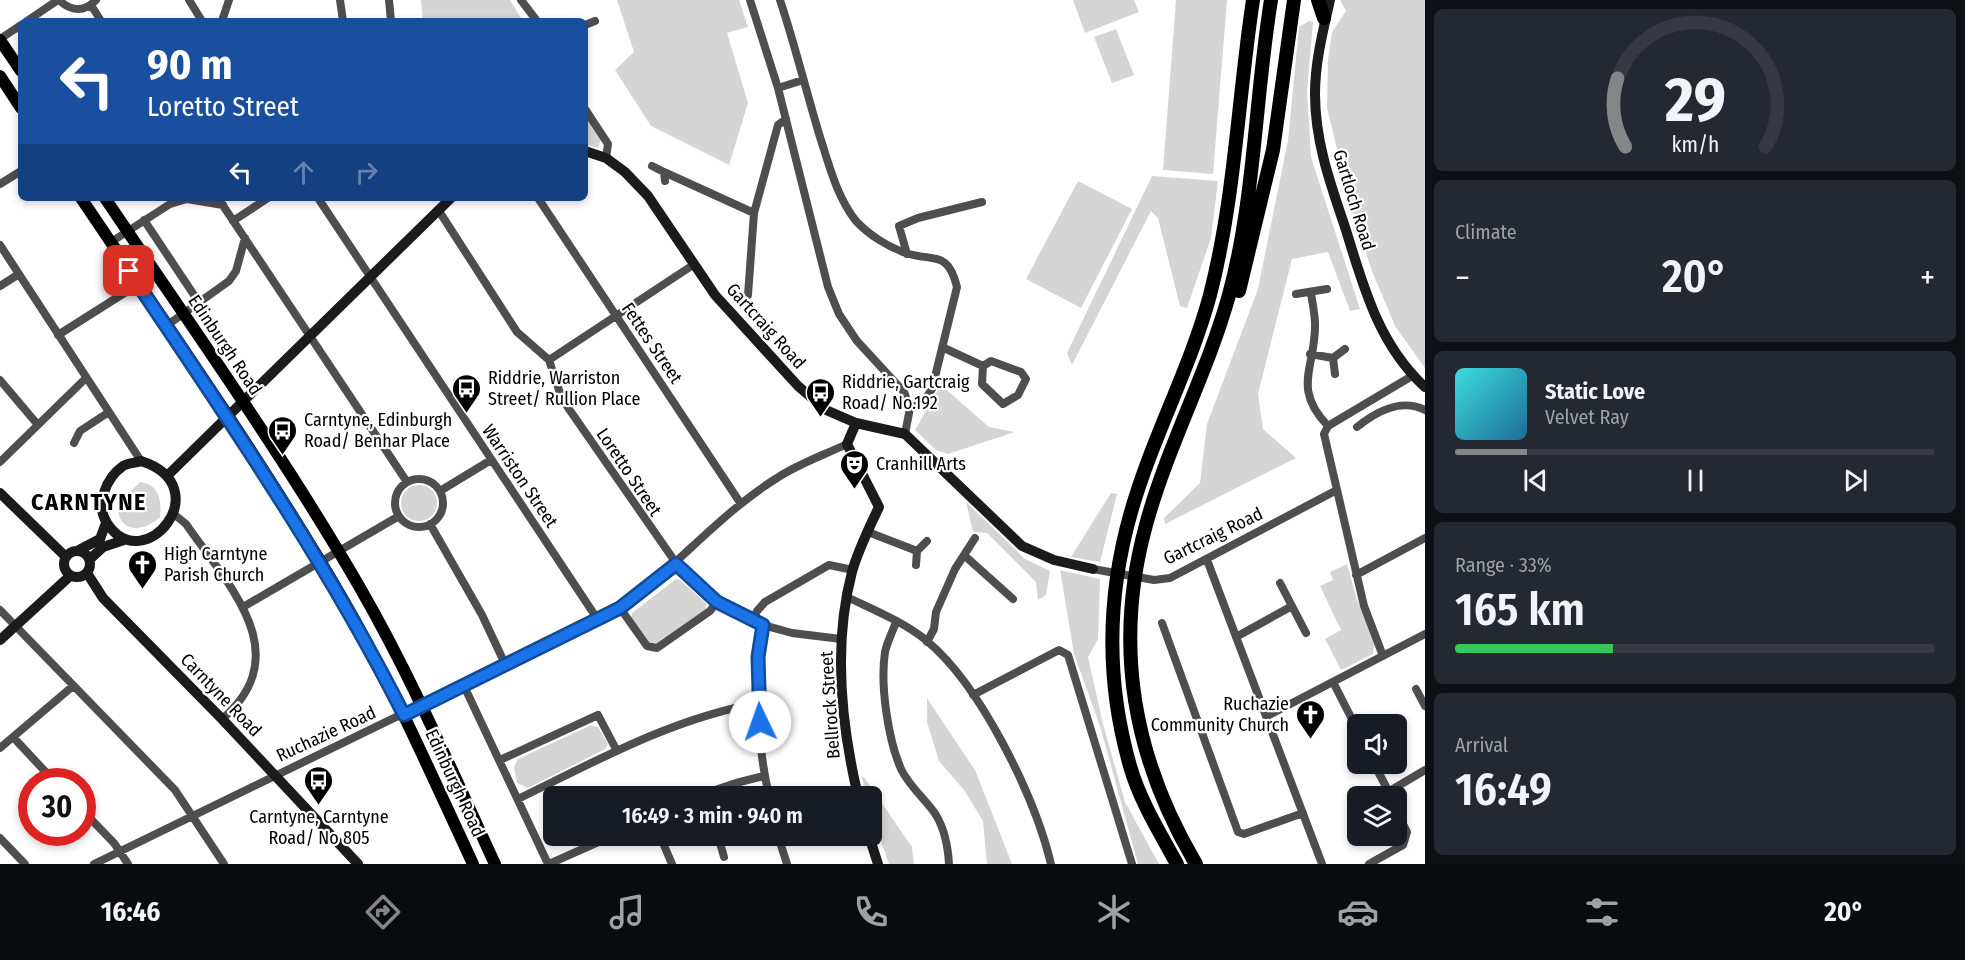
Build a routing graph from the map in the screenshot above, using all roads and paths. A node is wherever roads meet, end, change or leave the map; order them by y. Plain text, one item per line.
1 (59, 0) edge
2 (189, 0) edge
3 (229, 0) edge
4 (339, 0) edge
5 (389, 0) edge
6 (520, 0) edge
7 (750, 0) edge
8 (780, 0) edge
9 (1245, 0) edge
10 (1253, 0) edge
11 (1271, 0) edge
12 (1326, 1) edge
13 (93, 3) edge
14 (1296, 3) edge
15 (32, 18) edge
16 (100, 18) edge
17 (200, 18) edge
18 (223, 18) edge
19 (342, 18) edge
20 (391, 18) edge
21 (535, 18) edge
22 (1324, 18) joint
23 (595, 21) dead end
24 (588, 24) edge
25 (18, 27) edge
26 (0, 39) edge
27 (18, 66) edge
28 (1243, 70) junction
29 (0, 76) edge
30 (803, 80) junction
31 (778, 88) junction
32 (18, 103) edge
33 (588, 114) edge
34 (786, 119) junction
35 (588, 152) edge
36 (602, 157) junction
37 (652, 166) dead end
38 (18, 173) edge
39 (0, 184) edge
40 (83, 201) edge
41 (107, 201) edge
42 (180, 201) edge
43 (263, 201) edge
44 (320, 201) edge
45 (448, 201) edge
46 (540, 201) edge
47 (221, 202) edge
48 (982, 202) dead end
49 (439, 211) junction
50 (754, 213) junction
51 (144, 220) junction
52 (233, 221) junction
53 (128, 231) junction
54 (245, 238) junction
55 (111, 242) junction
56 (0, 245) edge
57 (907, 254) junction
58 (693, 265) junction
59 (156, 273) junction
60 (19, 274) junction
61 (372, 278) junction
62 (139, 285) junction
63 (0, 286) edge
64 (1327, 289) dead end
65 (1311, 292) junction
66 (1296, 294) dead end
67 (748, 296) dead end
68 (200, 304) junction
69 (183, 315) junction
70 (616, 316) junction
71 (166, 326) junction
72 (58, 334) junction
73 (311, 338) junction
74 (944, 348) junction
75 (1345, 350) dead end
76 (1210, 353) junction
77 (1310, 354) junction
78 (1333, 358) junction
79 (549, 360) junction
80 (983, 366) junction
81 (1335, 374) dead end
82 (1412, 376) junction
83 (86, 378) junction
84 (0, 380) edge
85 (1425, 387) edge
86 (243, 404) junction
87 (1365, 404) junction
88 (910, 408) junction
89 (1425, 410) edge
90 (109, 412) junction
91 (1371, 415) junction
92 (228, 417) junction
93 (856, 423) junction
94 (38, 425) junction
95 (1329, 426) junction
96 (1357, 427) dead end
97 (905, 434) junction
98 (74, 443) dead end
99 (847, 444) junction
100 (491, 460) junction
101 (141, 461) junction
102 (0, 462) edge
103 (168, 475) junction
104 (407, 482) junction
105 (440, 491) junction
106 (1335, 491) junction
107 (0, 493) edge
108 (741, 504) junction
109 (175, 515) junction
110 (399, 516) junction
111 (106, 523) junction
112 (430, 524) junction
113 (868, 532) junction
114 (975, 538) dead end
115 (1425, 538) edge
116 (124, 540) junction
117 (927, 542) dead end
118 (79, 550) junction
119 (916, 551) junction
120 (338, 552) junction
121 (66, 556) junction
122 (965, 556) junction
123 (90, 559) junction
124 (1207, 560) junction
125 (321, 563) junction
126 (676, 564) junction
127 (916, 565) dead end
128 (1093, 569) joint
129 (853, 570) junction
130 (87, 573) junction
131 (1356, 575) junction
132 (70, 576) junction
133 (1280, 583) dead end
134 (847, 597) junction
135 (1013, 599) dead end
136 (717, 602) junction
137 (1292, 606) junction
138 (243, 607) junction
139 (620, 608) junction
140 (0, 610) edge
141 (598, 620) junction
142 (752, 622) junction
143 (896, 622) junction
144 (1162, 623) dead end
145 (763, 625) junction
146 (16, 626) junction
147 (1306, 633) dead end
148 (1425, 634) edge
149 (1236, 637) junction
150 (841, 639) junction
151 (0, 640) edge
152 (927, 642) junction
153 (1383, 656) junction
154 (506, 666) junction
155 (1333, 682) junction
156 (73, 686) junction
157 (464, 686) junction
158 (1416, 689) dead end
159 (973, 695) junction
160 (759, 703) junction
161 (1425, 706) edge
162 (422, 707) junction
163 (1349, 714) edge
164 (404, 715) junction
165 (1267, 716) junction
166 (222, 719) junction
167 (13, 737) junction
168 (0, 748) edge
169 (617, 751) junction
170 (500, 760) junction
171 (43, 768) edge
172 (1425, 770) edge
173 (275, 775) junction
174 (764, 776) junction
175 (733, 786) edge
176 (766, 786) edge
177 (856, 786) edge
178 (1401, 786) edge
179 (518, 800) junction
180 (1303, 813) junction
181 (193, 816) junction
182 (96, 825) edge
183 (0, 838) edge
184 (590, 846) edge
185 (664, 846) edge
186 (725, 846) edge
187 (781, 846) edge
188 (872, 846) edge
189 (1401, 846) edge
190 (120, 851) junction
191 (724, 857) dead end
192 (25, 864) edge
193 (94, 864) edge
194 (128, 864) edge
195 (224, 864) edge
196 (358, 864) edge
197 (473, 864) edge
198 (494, 864) edge
199 (549, 864) edge
200 (672, 864) edge
201 (787, 864) edge
202 (878, 864) edge
203 (949, 864) edge
204 (1051, 864) edge
205 (1132, 864) edge
206 (1177, 864) edge
207 (1196, 864) edge
208 (1322, 864) edge
209 (1369, 864) edge

1 - 13 street
1 - 15 street
2 - 17 street
3 - 18 street
4 - 19 street
5 - 20 street
6 - 21 street
7 - 31 street
8 - 30 street
9 - 28 highway
10 - 28 highway
11 - 76 highway
12 - 22 highway
13 - 16 street
14 - 76 highway
22 - 82 street, Gartloch Road
23 - 24 street
25 - 26 street
26 - 27 main road
28 - 206 highway
29 - 32 main road
30 - 31 street
30 - 57 street
31 - 34 street
33 - 36 street
34 - 50 street
34 - 88 street
35 - 36 street, Gartcraig Road
36 - 58 street, Gartcraig Road
37 - 50 street
38 - 39 street
40 - 55 main road, Edinburgh Road
41 - 53 main road, Edinburgh Road
42 - 51 street
43 - 52 street
44 - 61 street, Warriston Street
45 - 49 street
46 - 70 street, Fettes Street
47 - 52 street
48 - 57 street
49 - 61 street
49 - 79 street
50 - 67 street
51 - 53 street
51 - 68 street, Edinburgh Road
52 - 54 street
53 - 55 street
53 - 59 main road, Edinburgh Road
54 - 68 street
54 - 73 street
55 - 62 main road, Edinburgh Road
56 - 60 street
57 - 74 street
58 - 70 street
58 - 93 street, Gartcraig Road
59 - 62 street
59 - 69 main road, Edinburgh Road
60 - 63 street
60 - 72 street
61 - 73 street
61 - 100 street, Warriston Street
62 - 71 main road, Edinburgh Road
62 - 72 street
64 - 65 street
65 - 66 street
65 - 77 street
68 - 69 street
69 - 71 street
69 - 86 main road, Edinburgh Road
70 - 79 street
70 - 108 street, Fettes Street
71 - 92 main road, Edinburgh Road
72 - 83 street
73 - 86 street
73 - 104 street
74 - 80 street
74 - 88 street
75 - 78 street
76 - 207 highway
77 - 78 street
77 - 95 street
78 - 81 street
79 - 126 street, Loretto Street
80 - 80 street
82 - 85 street, Gartloch Road
82 - 87 street
83 - 90 street
83 - 94 street
84 - 94 street
86 - 92 street
86 - 120 main road, Edinburgh Road
87 - 91 street
87 - 95 street
88 - 97 street
89 - 91 street
90 - 98 street
90 - 101 street
91 - 96 street
92 - 103 street
92 - 125 main road, Edinburgh Road
93 - 97 street, Gartcraig Road
93 - 99 street
94 - 102 street
95 - 106 street
97 - 128 street, Gartcraig Road
99 - 108 street, Ruchazie Road
99 - 113 street, Bellrock Street
100 - 105 street
100 - 141 street, Warriston Street
101 - 103 street
101 - 111 street
103 - 109 street
104 - 105 street
104 - 110 street
105 - 112 street
106 - 124 street, Gartcraig Road
106 - 131 street
107 - 121 street
108 - 126 street, Ruchazie Road
109 - 116 street
109 - 138 street
110 - 112 street
110 - 120 street
111 - 116 street
111 - 118 street
112 - 154 street
113 - 119 street
113 - 129 street, Bellrock Street
114 - 122 street
115 - 131 street
116 - 123 street
117 - 119 street
118 - 121 street
118 - 123 street
119 - 127 street
120 - 125 street
120 - 162 main road, Edinburgh Road
121 - 132 street
122 - 135 street
122 - 152 street
123 - 130 street
124 - 128 street, Gartcraig Road
124 - 149 street
125 - 138 street
125 - 164 main road, Edinburgh Road
126 - 136 street, Loretto Street
126 - 139 street, Ruchazie Road
129 - 134 street, Bellrock Street
129 - 142 street
130 - 132 street
130 - 166 street, Carntyne Road
131 - 153 street
132 - 146 street
133 - 137 street
134 - 143 street
134 - 150 street, Bellrock Street
136 - 139 street
136 - 142 street, Loretto Street
137 - 147 street
137 - 149 street
138 - 166 street
139 - 141 street, Ruchazie Road
140 - 146 street
141 - 154 street, Ruchazie Road
142 - 145 street, Loretto Street
143 - 152 street
143 - 203 street
144 - 180 street
145 - 150 street, Loretto Street
145 - 160 street
146 - 151 street
146 - 156 street
148 - 153 street
149 - 165 street
150 - 177 street, Bellrock Street
152 - 159 street
153 - 155 street
154 - 157 street, Ruchazie Road
155 - 163 street
155 - 165 street
156 - 167 street
156 - 181 street
157 - 162 street, Ruchazie Road
157 - 170 street
158 - 161 street
159 - 204 street
159 - 205 street
160 - 169 street
160 - 174 street
162 - 164 street, Ruchazie Road
162 - 198 main road, Edinburgh Road
164 - 173 street, Ruchazie Road
164 - 197 main road, Edinburgh Road
165 - 180 street
166 - 173 street, Carntyne Road
167 - 168 street
167 - 171 street
169 - 170 street
169 - 179 street
170 - 179 street
172 - 178 street
173 - 181 street, Ruchazie Road
173 - 196 street, Carntyne Road
174 - 175 street
174 - 176 street
179 - 199 street
180 - 208 street
181 - 190 street, Ruchazie Road
181 - 195 street
182 - 190 street
183 - 192 street
184 - 199 street
185 - 200 street
186 - 191 street
187 - 201 street
188 - 202 street
189 - 209 street
190 - 193 street, Ruchazie Road
190 - 194 street

